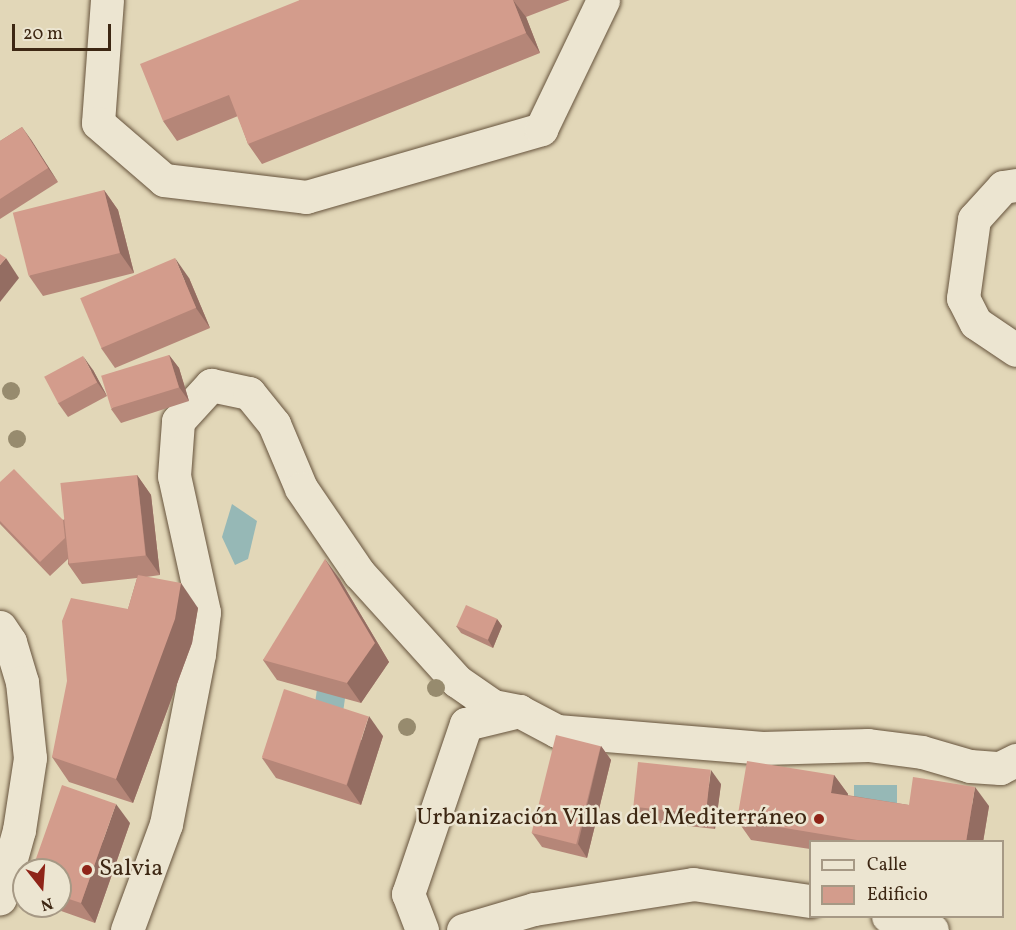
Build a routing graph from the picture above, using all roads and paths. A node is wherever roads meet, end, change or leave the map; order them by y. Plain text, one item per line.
1 (107, 0) edge
2 (603, 0) edge
3 (1016, 185) edge
4 (1016, 350) edge
5 (0, 627) edge
6 (519, 711) junction
7 (1016, 760) edge
8 (0, 898) edge
9 (809, 901) edge
10 (894, 918) edge
11 (127, 930) edge
12 (422, 930) edge
13 (463, 930) edge
14 (932, 930) edge

1 - 2 street
3 - 4 street
5 - 8 street
6 - 7 street
6 - 11 street
6 - 12 street
9 - 13 street
10 - 14 street

